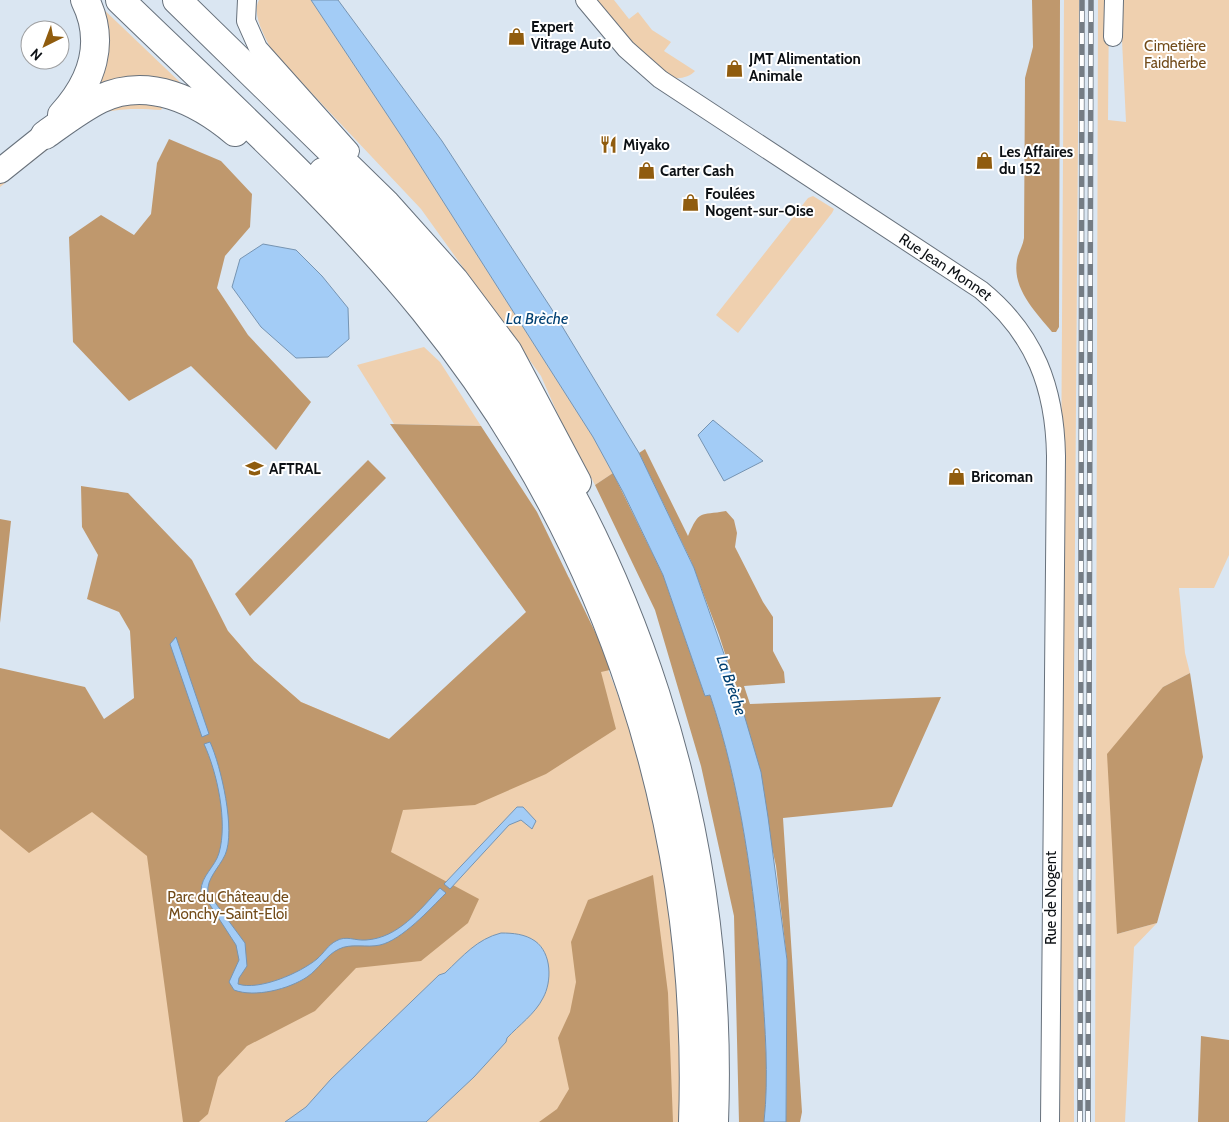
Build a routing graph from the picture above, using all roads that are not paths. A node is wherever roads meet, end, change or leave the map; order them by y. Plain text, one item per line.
1 (84, 0) edge
2 (120, 0) edge
3 (147, 0) edge
4 (177, 0) edge
5 (247, 0) edge
6 (585, 0) edge
7 (1114, 0) edge
8 (1113, 37) dead end
9 (44, 135) junction
10 (0, 171) edge
11 (440, 264) junction
12 (422, 307) junction
13 (618, 590) junction
14 (1053, 675) joint
15 (713, 989) junction
16 (693, 1122) edge
17 (714, 1122) edge
18 (725, 1122) edge
19 (1050, 1122) edge

1 - 9 main road
2 - 12 main road
3 - 13 main road
4 - 11 main road
5 - 11 street
6 - 14 street, Rue Jean Monnet
7 - 8 street
9 - 10 street
9 - 12 main road
11 - 13 main road
12 - 16 main road
13 - 15 main road
14 - 19 street, Rue de Nogent
15 - 17 main road
15 - 18 main road

